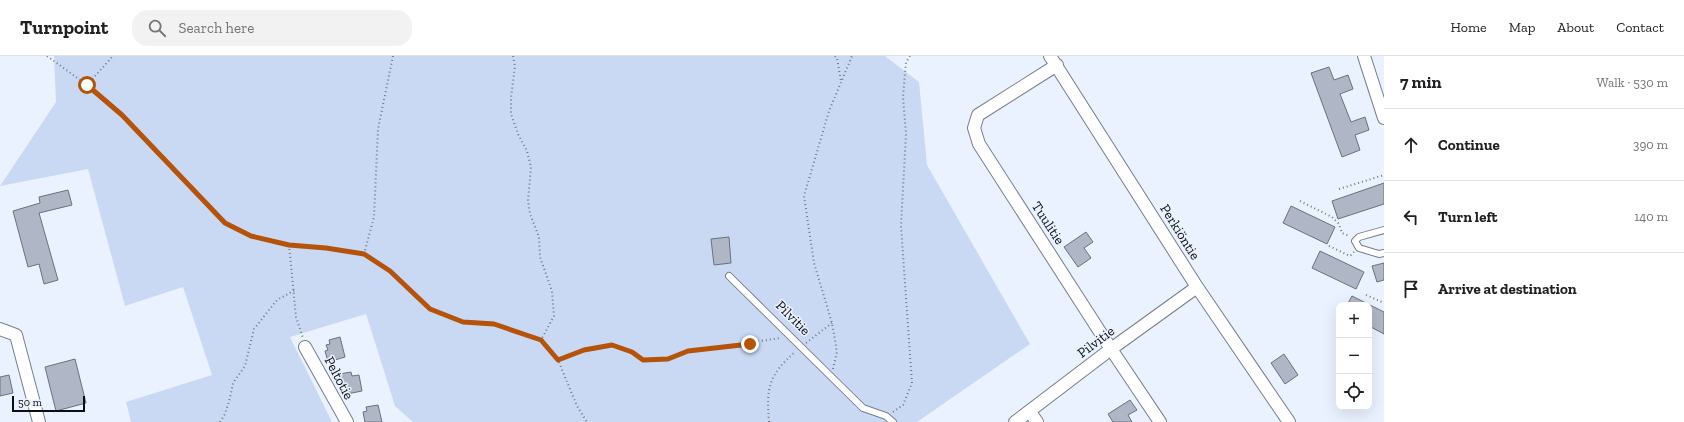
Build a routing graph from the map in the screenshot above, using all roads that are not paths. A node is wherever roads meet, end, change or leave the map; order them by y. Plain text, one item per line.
1 (1364, 56) edge
2 (1054, 60) edge
3 (1384, 118) edge
4 (1384, 230) edge
5 (1384, 253) edge
6 (729, 276) dead end
7 (1197, 287) junction
8 (0, 328) edge
9 (305, 347) road end
10 (1111, 349) junction
11 (1030, 412) junction
12 (39, 422) edge
13 (347, 422) edge
14 (893, 422) edge
15 (1015, 422) edge
16 (1037, 422) edge
17 (1160, 422) edge
18 (1289, 422) edge

1 - 3 street
2 - 7 street, Perkiöntie
2 - 10 street, Tuulitie
4 - 5 lane
6 - 14 lane, Pilvitie
7 - 10 street, Pilvitie
7 - 18 street, Perkiöntie
8 - 12 street
9 - 13 street, Peltotie
10 - 11 street, Pilvitie
10 - 17 street, Tuulitie
11 - 15 street, Pilvitie
11 - 16 street

